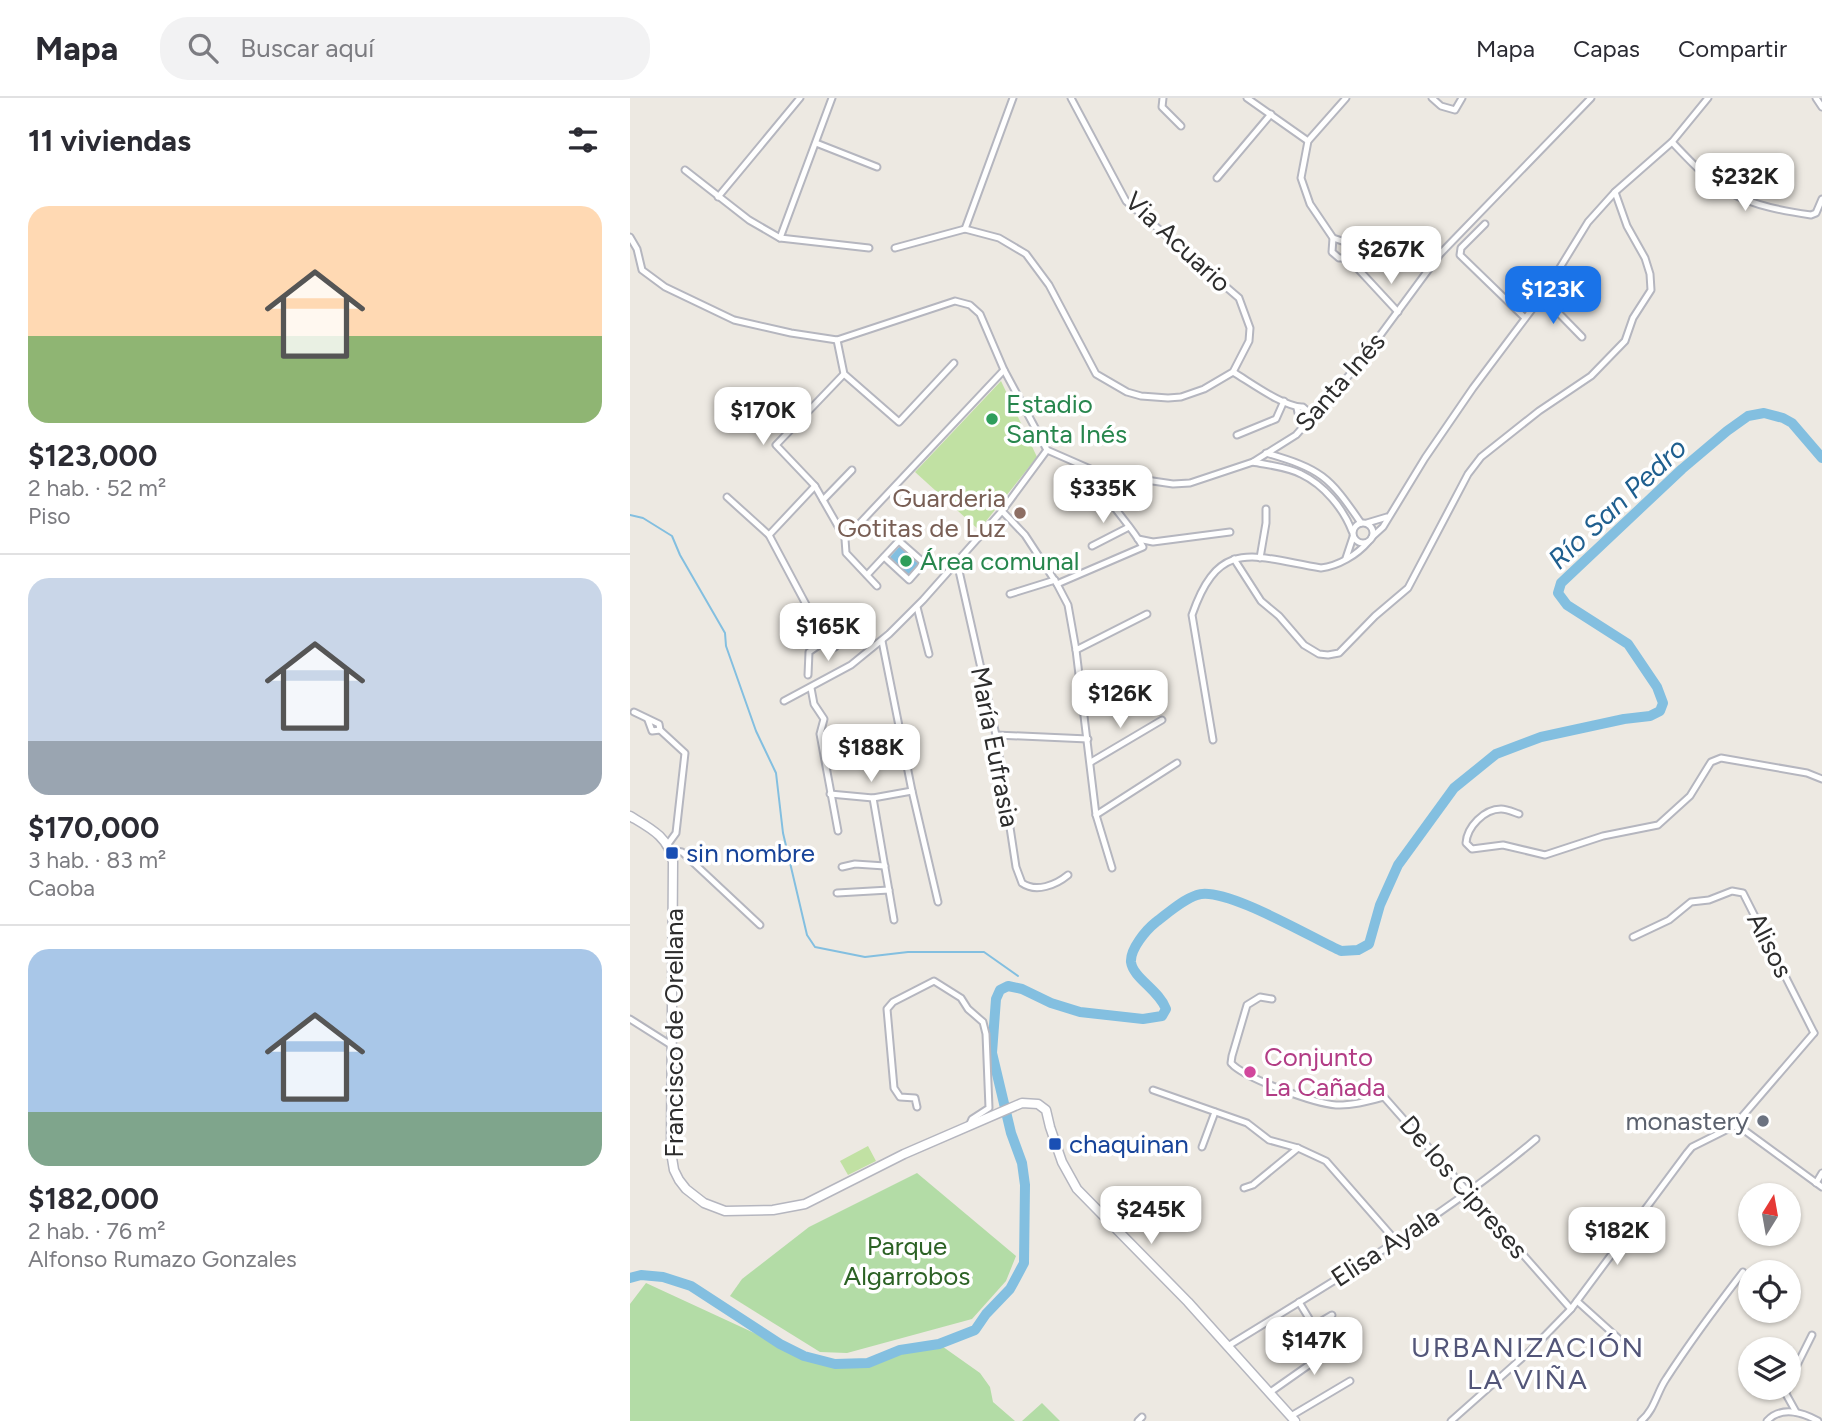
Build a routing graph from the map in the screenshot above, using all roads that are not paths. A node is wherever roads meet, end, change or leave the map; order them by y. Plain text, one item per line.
1 (800, 98) edge
2 (832, 98) edge
3 (1013, 98) edge
4 (1071, 98) edge
5 (1163, 98) edge
6 (1247, 98) edge
7 (1346, 98) edge
8 (1432, 98) edge
9 (1462, 98) edge
10 (1591, 98) edge
11 (1708, 98) edge
12 (1816, 98) edge
13 (1822, 107) edge
14 (1270, 114) junction
15 (1181, 126) dead end
16 (1308, 141) junction
17 (1672, 142) junction
18 (816, 143) junction
19 (877, 167) dead end
20 (685, 170) dead end
21 (1217, 178) dead end
22 (1615, 192) junction
23 (718, 197) junction
24 (1822, 200) edge
25 (1485, 224) dead end
26 (965, 229) junction
27 (630, 237) edge
28 (780, 238) junction
29 (1333, 239) junction
30 (869, 248) dead end
31 (895, 248) dead end
32 (1348, 258) junction
33 (1542, 296) junction
34 (1398, 312) junction
35 (1525, 318) junction
36 (1582, 337) dead end
37 (837, 340) junction
38 (954, 363) dead end
39 (1004, 370) junction
40 (1233, 373) junction
41 (844, 374) junction
42 (1284, 401) junction
43 (1297, 408) junction
44 (1313, 416) junction
45 (1308, 422) junction
46 (1237, 435) dead end
47 (1285, 443) junction
48 (1047, 450) junction
49 (1266, 453) junction
50 (1275, 456) junction
51 (1291, 461) junction
52 (1253, 462) junction
53 (1271, 466) junction
54 (852, 470) dead end
55 (1289, 470) junction
56 (1095, 471) junction
57 (1317, 471) junction
58 (1311, 481) junction
59 (815, 486) junction
60 (727, 497) dead end
61 (823, 500) junction
62 (1266, 509) dead end
63 (1002, 511) junction
64 (1387, 517) junction
65 (1364, 523) junction
66 (1129, 527) junction
67 (839, 528) dead end
68 (908, 531) dead end
69 (1230, 533) dead end
70 (1353, 534) junction
71 (769, 535) junction
72 (1138, 539) junction
73 (1370, 539) junction
74 (899, 541) junction
75 (1092, 546) dead end
76 (884, 557) junction
77 (1260, 558) junction
78 (1346, 558) junction
79 (1234, 559) junction
80 (957, 562) junction
81 (867, 576) junction
82 (1056, 582) junction
83 (877, 586) dead end
84 (1010, 594) dead end
85 (917, 607) junction
86 (1147, 614) dead end
87 (829, 638) junction
88 (883, 641) junction
89 (835, 647) dead end
90 (1076, 650) junction
91 (929, 654) dead end
92 (808, 675) dead end
93 (1124, 687) dead end
94 (811, 688) junction
95 (783, 701) dead end
96 (1084, 703) junction
97 (634, 712) dead end
98 (1162, 720) dead end
99 (996, 735) junction
100 (1088, 739) junction
101 (1213, 740) dead end
102 (1091, 762) junction
103 (1177, 764) dead end
104 (1822, 779) edge
105 (912, 791) junction
106 (830, 794) junction
107 (873, 798) junction
108 (1519, 814) dead end
109 (1096, 815) junction
110 (630, 816) edge
111 (838, 831) dead end
112 (669, 847) junction
113 (885, 866) junction
114 (842, 867) dead end
115 (1112, 868) dead end
116 (1068, 875) dead end
117 (889, 890) junction
118 (837, 893) dead end
119 (938, 902) dead end
120 (894, 920) dead end
121 (760, 925) dead end
122 (1633, 937) dead end
123 (1272, 999) dead end
124 (630, 1019) edge
125 (1817, 1035) edge
126 (671, 1045) junction
127 (1153, 1090) dead end
128 (917, 1107) dead end
129 (1215, 1112) junction
130 (969, 1126) junction
131 (1734, 1126) junction
132 (1536, 1139) dead end
133 (1202, 1147) dead end
134 (1298, 1147) junction
135 (1822, 1174) edge
136 (1819, 1185) edge
137 (1244, 1188) dead end
138 (1468, 1193) junction
139 (1396, 1241) junction
140 (1738, 1279) edge
141 (1577, 1301) junction
142 (1299, 1302) junction
143 (1571, 1309) junction
144 (1332, 1315) dead end
145 (1313, 1325) junction
146 (1298, 1335) dead end
147 (1812, 1335) dead end
148 (1618, 1338) dead end
149 (1343, 1341) dead end
150 (1228, 1346) junction
151 (1801, 1358) edge
152 (1350, 1381) dead end
153 (1269, 1393) junction
154 (1789, 1400) edge
155 (1796, 1412) junction
156 (1293, 1418) edge
157 (1451, 1421) edge
158 (1642, 1421) edge
159 (1767, 1421) edge
160 (1818, 1421) edge

1 - 23 street
2 - 18 street
3 - 26 street
4 - 40 street, Via Acuario
5 - 15 street
6 - 14 street
7 - 16 street
8 - 9 street
10 - 34 street, Santa Inés
11 - 17 street
12 - 13 street
14 - 16 street
14 - 21 street
16 - 29 street
17 - 22 street
17 - 24 street
18 - 19 street
18 - 28 street
20 - 23 street
22 - 33 street
22 - 79 street
23 - 28 street
25 - 35 street
26 - 31 street
26 - 40 street
27 - 37 street
28 - 30 street
29 - 32 street
29 - 32 street
32 - 34 street
33 - 35 street
33 - 36 street
34 - 44 street, Santa Inés
35 - 64 street
37 - 39 street
37 - 41 street
38 - 41 street
39 - 48 street
39 - 81 street
40 - 42 street
41 - 59 street
42 - 43 street
42 - 46 street
43 - 44 street
43 - 45 street
44 - 45 street, Santa Inés
45 - 47 street, Santa Inés
47 - 49 street, Santa Inés
47 - 51 street
48 - 56 street, Santa Inés
48 - 63 street
49 - 50 street
49 - 52 street, Santa Inés
50 - 51 street
50 - 53 street
51 - 55 street
51 - 57 street
52 - 53 street
52 - 56 street, Santa Inés
53 - 55 street
54 - 61 street
55 - 58 street
56 - 66 street
57 - 58 street
57 - 65 street
58 - 70 street
59 - 61 street
59 - 71 street
60 - 71 street
61 - 67 street
62 - 77 street
63 - 80 street
63 - 82 street
64 - 65 street
64 - 73 street
65 - 70 street
65 - 73 street
66 - 72 street
66 - 75 street
68 - 74 street
69 - 72 street
70 - 73 street
70 - 78 street
71 - 87 street
72 - 82 street
73 - 78 street
74 - 76 street
74 - 76 street
76 - 81 street
77 - 78 street
77 - 79 street
79 - 101 street
80 - 85 street
80 - 99 street, María Eufrasia
81 - 83 street
82 - 84 street
82 - 90 street
85 - 88 street
85 - 91 street
86 - 90 street
87 - 89 street
87 - 92 street
88 - 94 street
88 - 105 street
90 - 96 street
93 - 96 street
94 - 95 street
94 - 106 street
96 - 100 street
97 - 112 street
98 - 102 street
99 - 100 street
99 - 116 street, María Eufrasia
100 - 102 street
102 - 109 street
103 - 109 street
104 - 108 street
105 - 107 street
105 - 119 street
106 - 107 street
106 - 111 street
107 - 113 street
109 - 115 street
110 - 112 street
112 - 121 street
112 - 126 street, Francisco de Orellana
113 - 114 street
113 - 117 street
117 - 118 street
117 - 120 street
122 - 125 street, Alisos
123 - 138 street, De los Cipreses
124 - 126 street
125 - 131 street
126 - 130 street, Francisco de Orellana
127 - 129 street
128 - 130 street
129 - 133 street
129 - 134 street
130 - 150 street, Francisco de Orellana
131 - 136 street
131 - 141 street
132 - 138 street, Elisa Ayala
134 - 137 street
134 - 139 street
135 - 136 street
138 - 139 street, Elisa Ayala
138 - 143 street, De los Cipreses
139 - 142 street, Elisa Ayala
140 - 158 street
141 - 143 street
141 - 148 street
142 - 145 street
142 - 150 street, Elisa Ayala
143 - 157 street
144 - 145 street
145 - 146 street
147 - 151 street
149 - 153 street
150 - 153 street
152 - 156 street
153 - 156 street
154 - 155 street
155 - 159 street
155 - 160 street

